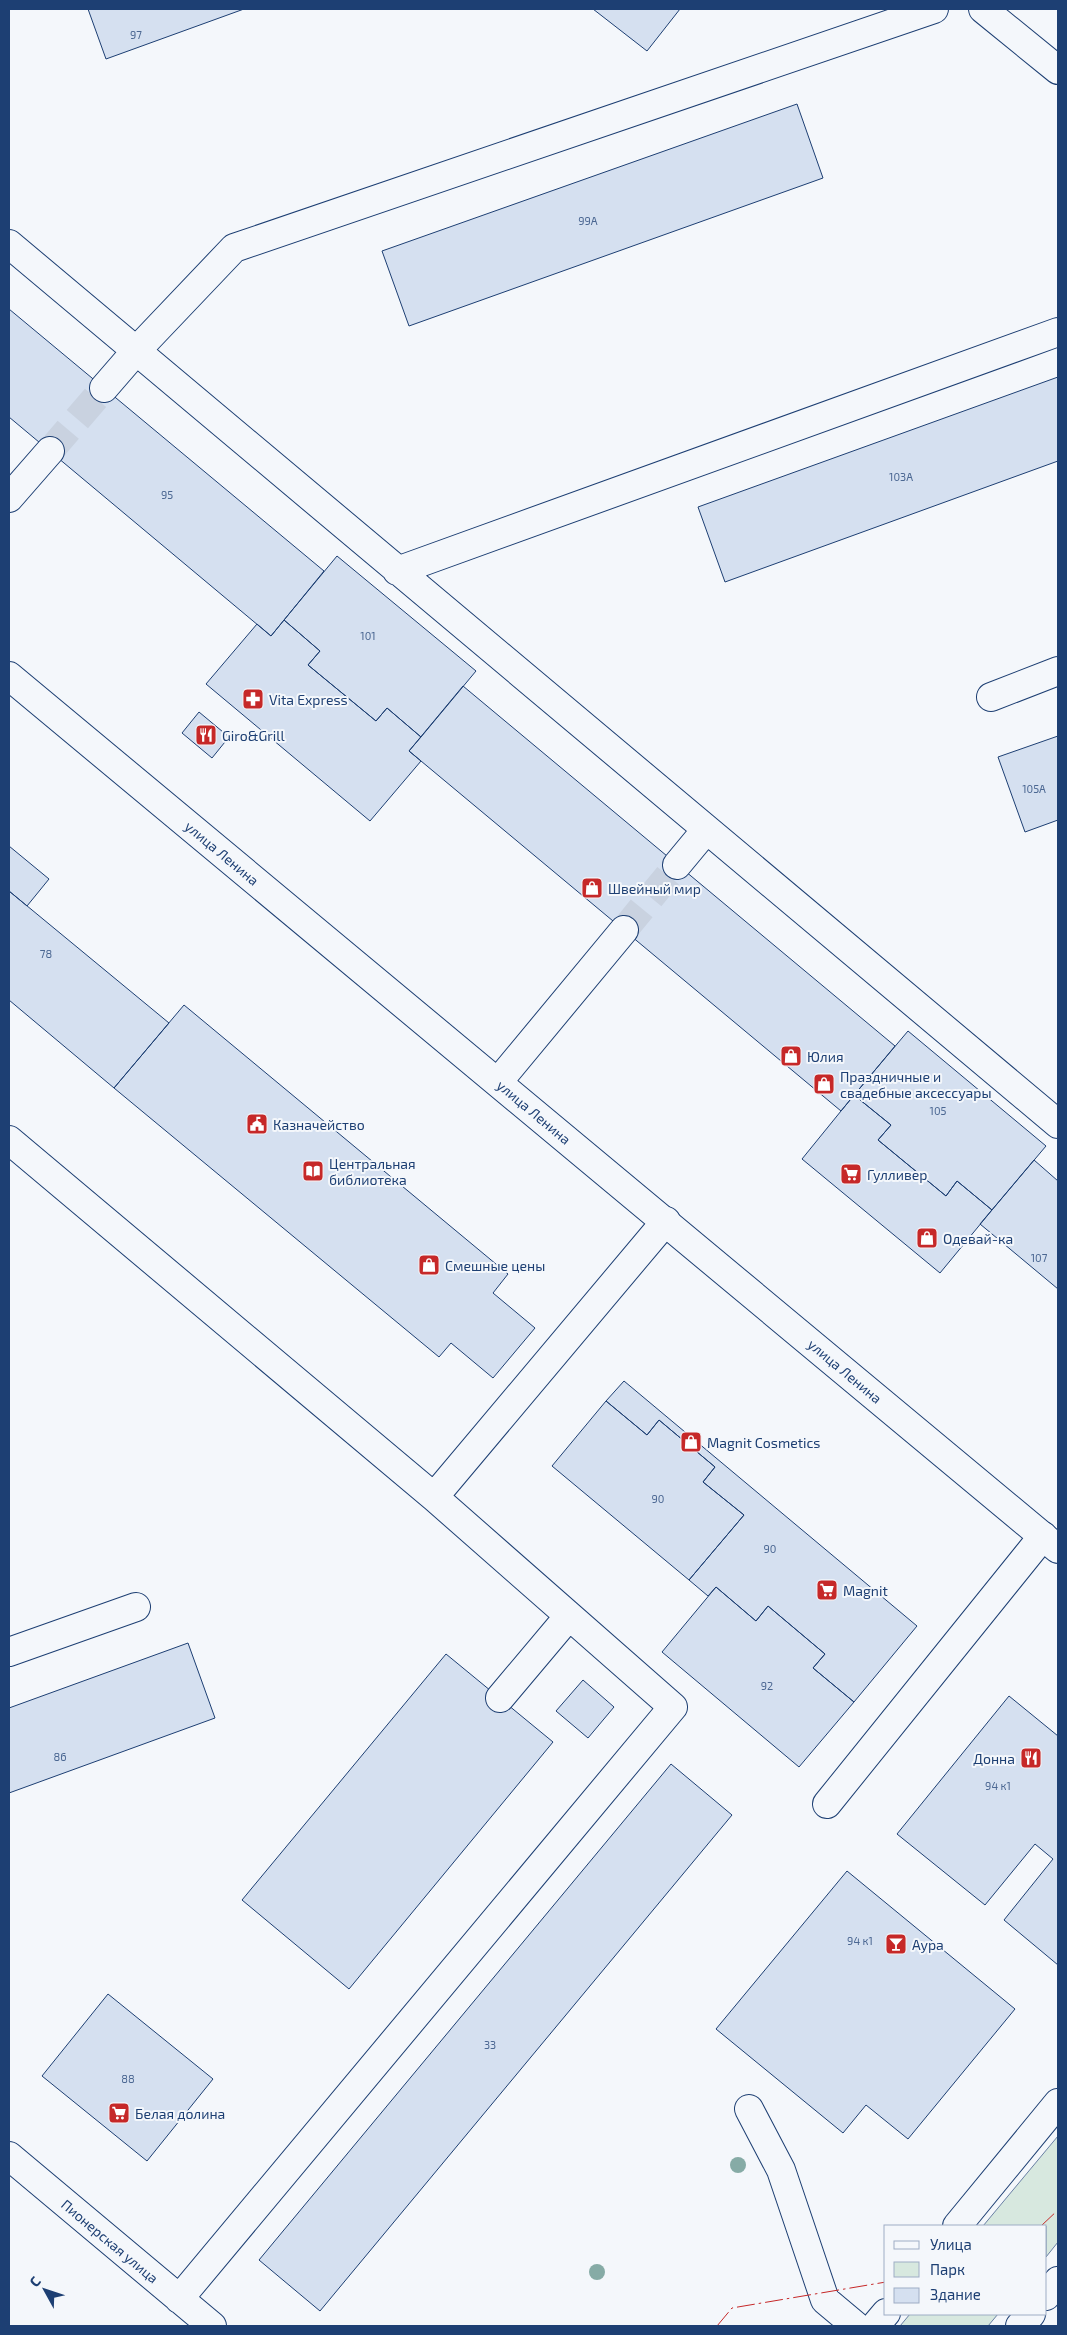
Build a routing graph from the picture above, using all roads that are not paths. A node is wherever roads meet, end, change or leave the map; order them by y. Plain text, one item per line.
1 (934, 9) edge
2 (984, 9) edge
3 (1058, 70) edge
4 (9, 244) edge
5 (1058, 332) edge
6 (136, 351) junction
7 (104, 388) tunnel mouth
8 (50, 451) tunnel mouth
9 (9, 498) edge
10 (397, 572) junction
11 (1058, 671) edge
12 (9, 676) edge
13 (991, 697) dead end
14 (706, 830) junction
15 (677, 865) tunnel mouth
16 (624, 930) tunnel mouth
17 (498, 1082) junction
18 (1058, 1124) edge
19 (9, 1140) edge
20 (666, 1222) junction
21 (434, 1497) junction
22 (1051, 1543) edge
23 (136, 1607) dead end
24 (568, 1616) junction
25 (9, 1652) edge
26 (500, 1698) dead end
27 (827, 1804) dead end
28 (1058, 2104) edge
29 (749, 2109) dead end
30 (9, 2156) edge
31 (958, 2225) edge
32 (1058, 2281) edge
33 (1047, 2295) edge
34 (179, 2299) junction
35 (884, 2315) edge
36 (1030, 2315) edge
37 (212, 2326) edge
38 (856, 2326) edge
39 (875, 2326) edge
40 (1020, 2326) edge

1 - 6 main road
2 - 3 main road
4 - 6 main road
5 - 10 main road
6 - 7 main road
6 - 10 main road
8 - 9 main road
10 - 14 main road
11 - 13 main road
12 - 17 main road, улица Ленина
14 - 15 main road
14 - 18 main road
16 - 17 main road
17 - 20 main road, улица Ленина
19 - 21 main road
20 - 21 main road
20 - 22 main road, улица Ленина
21 - 24 main road
22 - 27 main road
23 - 25 main road
24 - 26 main road
24 - 34 main road
28 - 31 main road
29 - 38 main road
30 - 34 main road, Пионерская улица
32 - 33 main road
34 - 37 main road, Пионерская улица
35 - 39 main road
36 - 40 main road

